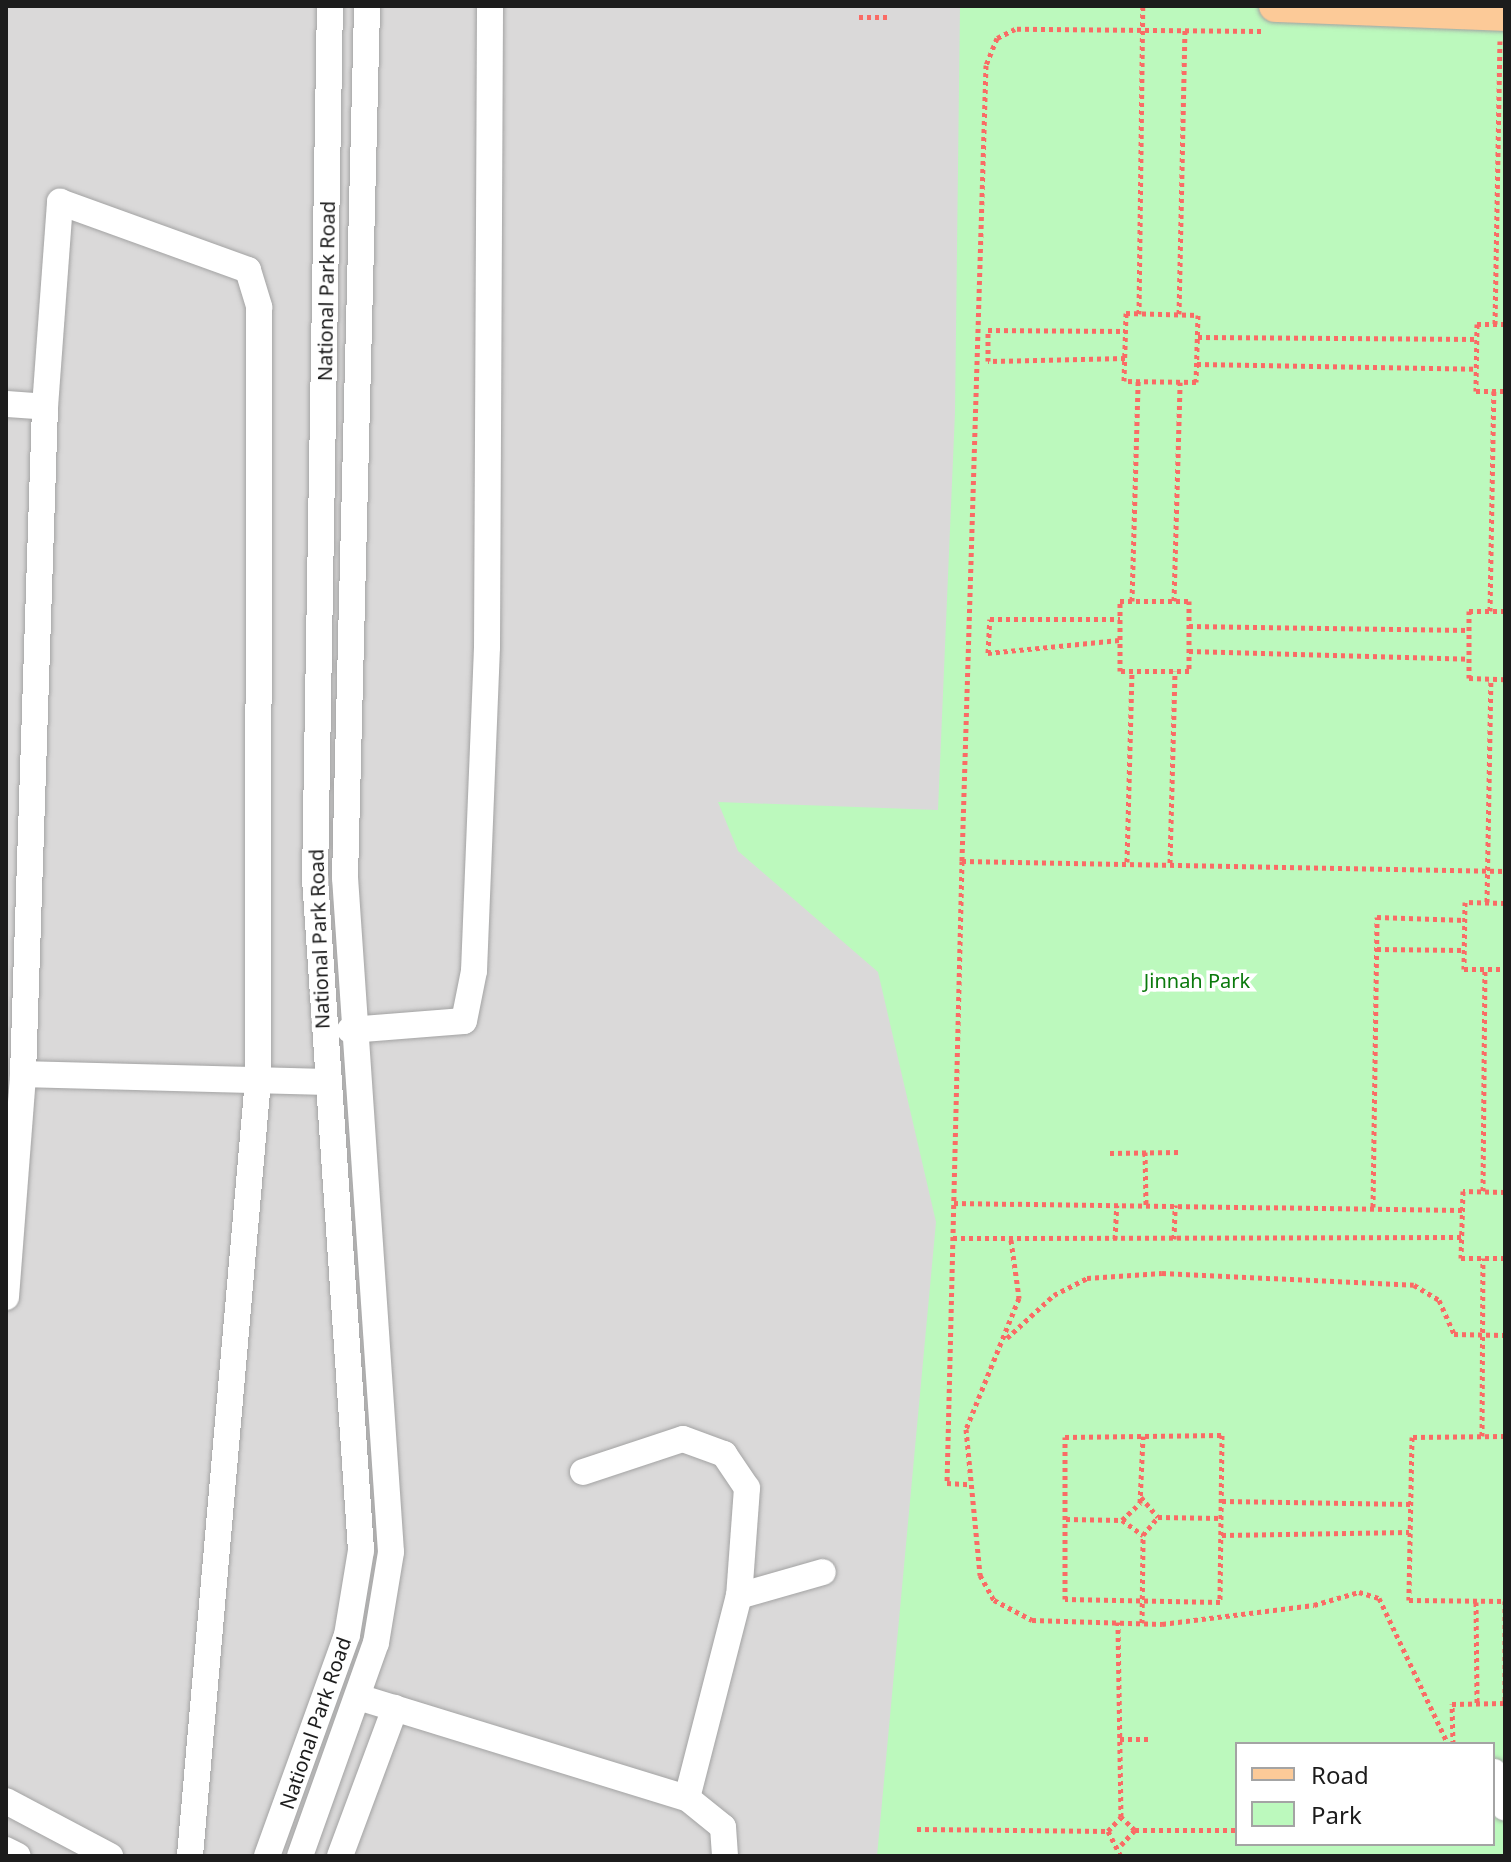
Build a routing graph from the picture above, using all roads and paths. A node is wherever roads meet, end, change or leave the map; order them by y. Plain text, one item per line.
1 (330, 6) edge
2 (367, 6) edge
3 (490, 6) edge
4 (1143, 6) edge
5 (859, 17) dead end
6 (889, 17) dead end
7 (1276, 18) edge
8 (1499, 27) edge
9 (1143, 30) junction
10 (1185, 30) junction
11 (1139, 314) junction
12 (1179, 314) junction
13 (1495, 324) junction
14 (1505, 324) edge
15 (1125, 331) junction
16 (1197, 337) junction
17 (1477, 339) junction
18 (1125, 358) junction
19 (1197, 364) junction
20 (1476, 369) junction
21 (1138, 381) junction
22 (1180, 382) junction
23 (1494, 391) junction
24 (1505, 391) edge
25 (6, 404) edge
26 (45, 407) junction
27 (1132, 601) junction
28 (1174, 601) junction
29 (1490, 611) junction
30 (1505, 611) edge
31 (1120, 619) junction
32 (1189, 626) junction
33 (1469, 630) junction
34 (1119, 640) junction
35 (1189, 651) junction
36 (1469, 659) junction
37 (1132, 671) junction
38 (1175, 671) junction
39 (1491, 679) junction
40 (1505, 679) edge
41 (962, 861) junction
42 (1127, 862) junction
43 (1170, 863) junction
44 (1487, 871) junction
45 (1505, 871) edge
46 (1487, 902) junction
47 (1505, 903) edge
48 (1465, 920) junction
49 (1377, 949) junction
50 (1464, 950) junction
51 (1505, 969) edge
52 (1485, 970) junction
53 (350, 1030) junction
54 (23, 1074) junction
55 (258, 1080) junction
56 (325, 1082) junction
57 (1145, 1152) junction
58 (1179, 1152) dead end
59 (1110, 1153) dead end
60 (1483, 1191) junction
61 (1505, 1192) edge
62 (954, 1203) junction
63 (1117, 1205) junction
64 (1146, 1205) junction
65 (1175, 1205) junction
66 (1373, 1207) junction
67 (1462, 1210) junction
68 (1462, 1237) junction
69 (953, 1238) junction
70 (1115, 1239) junction
71 (1174, 1239) junction
72 (1011, 1240) junction
73 (1483, 1258) junction
74 (1505, 1258) edge
75 (6, 1297) edge
76 (1482, 1334) junction
77 (1505, 1335) edge
78 (1003, 1342) junction
79 (1143, 1436) junction
80 (1482, 1436) junction
81 (1505, 1436) edge
82 (583, 1472) dead end
83 (969, 1484) junction
84 (1141, 1496) junction
85 (1222, 1501) junction
86 (1411, 1504) junction
87 (1158, 1517) junction
88 (1221, 1518) junction
89 (1066, 1519) junction
90 (1122, 1520) junction
91 (1409, 1532) junction
92 (1143, 1535) junction
93 (1222, 1535) junction
94 (823, 1572) dead end
95 (739, 1596) junction
96 (1144, 1600) junction
97 (1505, 1601) edge
98 (1476, 1602) junction
99 (1118, 1622) junction
100 (1142, 1623) junction
101 (358, 1697) junction
102 (1505, 1703) edge
103 (1477, 1704) junction
104 (395, 1708) junction
105 (1120, 1739) junction
106 (1148, 1739) dead end
107 (1449, 1742) edge
108 (1450, 1742) edge
109 (1497, 1772) edge
110 (687, 1798) junction
111 (6, 1801) edge
112 (1505, 1807) edge
113 (1121, 1817) junction
114 (917, 1829) dead end
115 (1135, 1830) junction
116 (1235, 1830) edge
117 (1108, 1831) junction
118 (1121, 1845) junction
119 (6, 1850) edge
120 (18, 1856) edge
121 (110, 1856) edge
122 (190, 1856) edge
123 (267, 1856) edge
124 (300, 1856) edge
125 (340, 1856) edge
126 (725, 1856) edge
127 (1121, 1856) edge

1 - 56 street, National Park Road
2 - 53 street, National Park Road
3 - 53 street
4 - 9 path
5 - 6 path
7 - 8 main road
7 - 10 path
8 - 13 path
9 - 10 path
9 - 11 path
9 - 41 path
10 - 12 path
11 - 12 path
11 - 15 path
12 - 16 path
13 - 14 path
13 - 17 path
15 - 18 path
15 - 18 path
16 - 17 path
16 - 19 path
17 - 20 path
18 - 21 path
19 - 20 path
19 - 22 path
20 - 23 path
21 - 22 path
21 - 27 path
22 - 28 path
23 - 24 path
23 - 29 path
25 - 26 street
26 - 54 street
26 - 55 street
27 - 28 path
27 - 31 path
28 - 32 path
29 - 30 path
29 - 33 path
31 - 34 path
31 - 34 path
32 - 33 path
32 - 35 path
33 - 36 path
34 - 37 path
35 - 36 path
35 - 38 path
36 - 39 path
37 - 38 path
37 - 42 path
38 - 43 path
39 - 40 path
39 - 44 path
41 - 42 path
41 - 62 path
42 - 43 path
43 - 44 path
44 - 45 path
44 - 46 path
46 - 47 path
46 - 48 path
48 - 49 path
48 - 50 path
49 - 50 path
49 - 66 path
50 - 52 path
51 - 52 path
52 - 60 path
53 - 101 street, National Park Road
54 - 55 street
54 - 75 street
55 - 56 street
55 - 122 street
56 - 123 street, National Park Road
57 - 58 path
57 - 59 path
57 - 64 path
60 - 61 path
60 - 67 path
62 - 63 path
62 - 69 path
63 - 64 path
63 - 70 path
64 - 65 path
65 - 66 path
65 - 71 path
66 - 67 path
67 - 68 path
68 - 71 path
68 - 73 path
69 - 72 path
69 - 83 path
70 - 71 path
70 - 72 path
72 - 78 path
73 - 74 path
73 - 76 path
76 - 77 path
76 - 78 path
76 - 80 path
78 - 83 path
79 - 84 path
79 - 85 path
79 - 89 path
80 - 81 path
80 - 86 path
82 - 95 street
83 - 99 path
84 - 87 path
84 - 90 path
85 - 86 path
85 - 88 path
86 - 91 path
87 - 88 path
87 - 92 path
88 - 93 path
89 - 90 path
89 - 96 path
90 - 92 path
91 - 93 path
91 - 98 path
92 - 96 path
93 - 96 path
94 - 95 street
95 - 110 street
96 - 100 path
97 - 98 path
97 - 102 path
98 - 103 path
99 - 100 path
99 - 105 path
100 - 107 path
101 - 104 street
101 - 124 street, National Park Road
102 - 103 path
103 - 108 path
104 - 110 street
104 - 125 street
105 - 106 path
105 - 113 path
109 - 112 street
110 - 126 street
111 - 121 street
113 - 115 path
113 - 117 path
114 - 117 path
115 - 116 path
115 - 118 path
117 - 118 path
118 - 127 path
119 - 120 street

